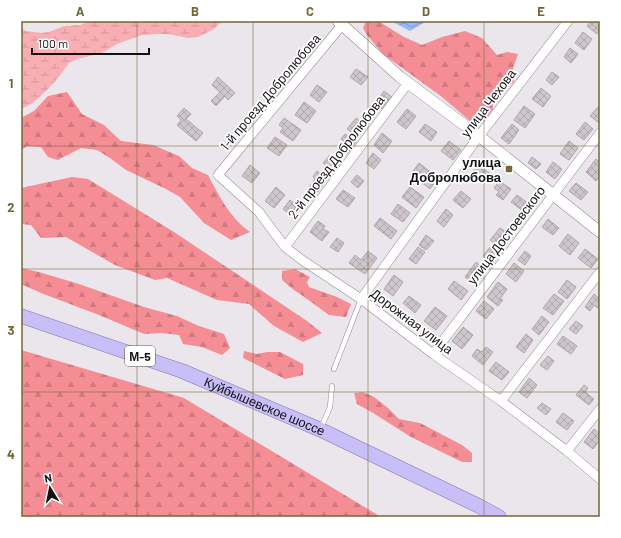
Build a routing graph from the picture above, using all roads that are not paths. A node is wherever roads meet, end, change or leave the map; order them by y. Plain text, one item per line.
1 (568, 21) edge
2 (340, 23) edge
3 (408, 83) junction
4 (600, 133) edge
5 (479, 136) junction
6 (218, 175) joint
7 (553, 195) junction
8 (600, 232) edge
9 (285, 247) junction
10 (600, 272) edge
11 (361, 299) junction
12 (21, 316) edge
13 (433, 354) junction
14 (334, 369) dead end
15 (332, 386) dead end
16 (501, 401) junction
17 (600, 409) edge
18 (321, 430) junction
19 (567, 451) junction
20 (600, 479) edge
21 (499, 517) edge

1 - 5 street, улица Чехова
2 - 3 street
2 - 6 street, 1-й проезд Добролюбова
3 - 5 street
3 - 9 street, 2-й проезд Добролюбова
4 - 7 street, улица Достоевского
5 - 7 street
5 - 11 street, улица Чехова
6 - 9 street, Дорожная улица
7 - 8 street
7 - 13 street, улица Достоевского
9 - 11 street, Дорожная улица
10 - 16 street
11 - 13 street, Дорожная улица
11 - 14 lane
12 - 18 highway, Куйбышевское шоссе / М-5
13 - 16 street, Дорожная улица
15 - 18 lane
16 - 19 street, Дорожная улица
17 - 19 street
18 - 21 highway, Куйбышевское шоссе / М-5
19 - 20 street, Дорожная улица

